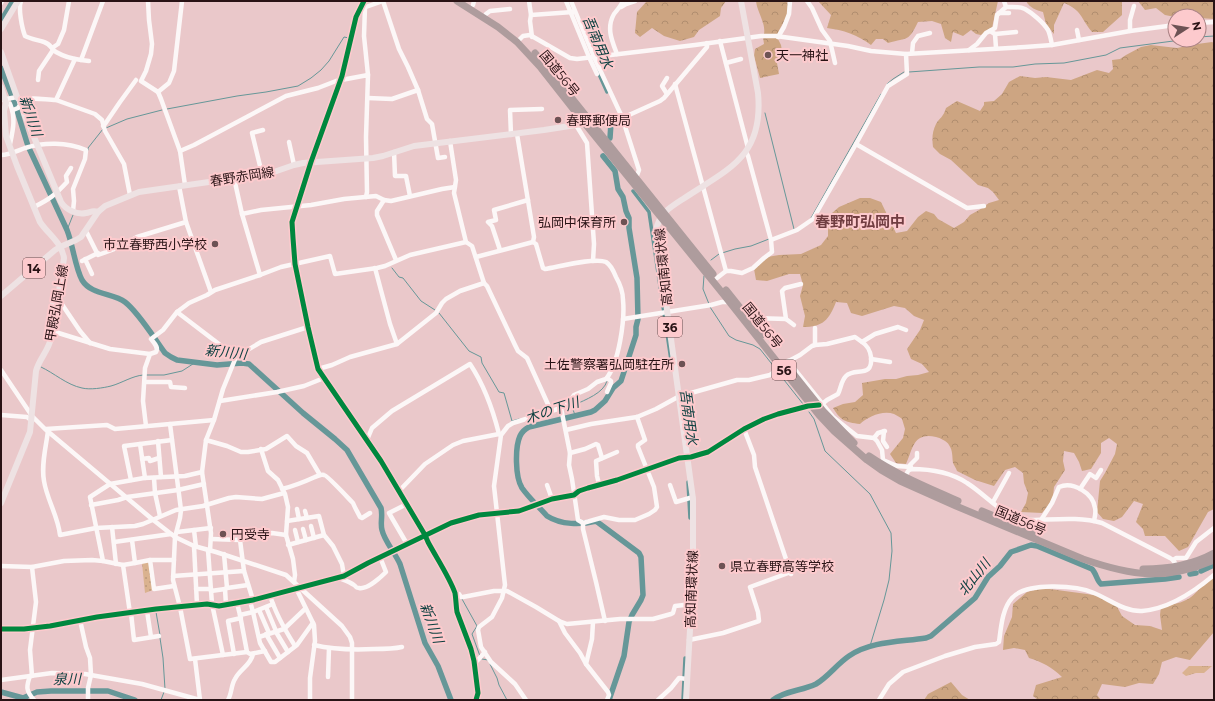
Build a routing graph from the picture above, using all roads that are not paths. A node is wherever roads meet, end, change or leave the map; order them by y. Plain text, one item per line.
1 (19, 1) edge
2 (69, 1) edge
3 (103, 1) edge
4 (148, 1) edge
5 (182, 1) edge
6 (364, 1) edge
7 (383, 1) edge
8 (457, 1) edge
9 (529, 1) edge
10 (566, 1) edge
11 (571, 1) edge
12 (623, 1) edge
13 (635, 1) edge
14 (741, 1) edge
15 (790, 1) edge
16 (807, 1) edge
17 (1004, 1) edge
18 (471, 2) edge
19 (1134, 6) dead end
20 (619, 7) junction
21 (1006, 7) junction
22 (363, 8) junction
23 (510, 9) dead end
24 (573, 12) junction
25 (999, 13) junction
26 (1009, 13) dead end
27 (486, 14) junction
28 (531, 15) junction
29 (1167, 26) edge
30 (1, 29) edge
31 (1078, 30) dead end
32 (1130, 31) junction
33 (1016, 32) dead end
34 (930, 33) dead end
35 (993, 33) junction
36 (532, 37) junction
37 (748, 37) junction
38 (778, 37) junction
39 (1079, 40) junction
40 (518, 41) junction
41 (720, 41) junction
42 (707, 43) junction
43 (830, 44) junction
44 (1052, 45) junction
45 (996, 48) junction
46 (53, 49) junction
47 (969, 50) junction
48 (1, 52) edge
49 (617, 54) junction
50 (909, 54) junction
51 (591, 57) junction
52 (75, 59) junction
53 (741, 59) dead end
54 (81, 60) junction
55 (89, 61) dead end
56 (726, 63) junction
57 (835, 63) dead end
58 (597, 74) dead end
59 (368, 75) junction
60 (666, 78) dead end
61 (38, 80) dead end
62 (136, 80) dead end
63 (340, 80) junction
64 (675, 84) junction
65 (1, 87) edge
66 (418, 90) junction
67 (158, 92) junction
68 (667, 94) junction
69 (368, 98) junction
70 (12, 100) edge
71 (56, 100) junction
72 (15, 109) junction
73 (542, 109) dead end
74 (622, 117) junction
75 (587, 122) junction
76 (576, 125) junction
77 (104, 128) junction
78 (592, 128) junction
79 (263, 130) dead end
80 (514, 134) junction
81 (450, 141) junction
82 (289, 142) dead end
83 (435, 143) junction
84 (856, 144) junction
85 (9, 146) junction
86 (32, 147) junction
87 (747, 150) junction
88 (180, 151) junction
89 (394, 152) junction
90 (11, 153) junction
91 (1, 155) edge
92 (444, 157) dead end
93 (366, 158) junction
94 (311, 162) junction
95 (294, 165) junction
96 (71, 168) dead end
97 (262, 174) junction
98 (234, 178) junction
99 (636, 178) junction
100 (182, 185) junction
101 (703, 185) junction
102 (455, 187) junction
103 (130, 195) junction
104 (54, 196) junction
105 (410, 196) junction
106 (366, 197) junction
107 (384, 200) junction
108 (528, 200) junction
109 (984, 206) dead end
110 (34, 207) junction
111 (297, 207) junction
112 (74, 212) junction
113 (98, 212) junction
114 (242, 214) junction
115 (662, 215) junction
116 (186, 222) junction
117 (85, 232) junction
118 (771, 238) junction
119 (466, 242) junction
120 (534, 242) junction
121 (60, 247) junction
122 (500, 250) junction
123 (98, 254) junction
124 (476, 257) junction
125 (396, 260) junction
126 (593, 261) junction
127 (295, 264) junction
128 (375, 268) junction
129 (726, 272) junction
130 (92, 274) dead end
131 (260, 275) junction
132 (716, 278) junction
133 (484, 283) junction
134 (801, 284) dead end
135 (2, 292) edge
136 (211, 292) junction
137 (57, 297) junction
138 (732, 302) junction
139 (177, 312) junction
140 (666, 313) junction
141 (786, 319) junction
142 (623, 320) junction
143 (751, 321) junction
144 (794, 325) dead end
145 (308, 327) junction
146 (815, 328) dead end
147 (906, 330) dead end
148 (52, 331) junction
149 (862, 342) junction
150 (90, 343) junction
151 (397, 344) junction
152 (815, 345) junction
153 (150, 354) junction
154 (871, 359) junction
155 (234, 361) junction
156 (890, 362) dead end
157 (781, 366) junction
158 (318, 369) junction
159 (1, 370) edge
160 (324, 378) junction
161 (607, 378) junction
162 (145, 380) junction
163 (185, 388) dead end
164 (607, 392) dead end
165 (677, 397) junction
166 (220, 400) junction
167 (818, 405) junction
168 (561, 408) junction
169 (551, 411) junction
170 (1, 415) edge
171 (637, 417) junction
172 (32, 418) junction
173 (214, 420) junction
174 (170, 424) junction
175 (146, 426) junction
176 (744, 429) junction
177 (47, 430) junction
178 (566, 430) junction
179 (500, 435) junction
180 (874, 438) junction
181 (172, 440) junction
182 (206, 440) junction
183 (367, 440) junction
184 (158, 442) junction
185 (140, 444) junction
186 (887, 447) dead end
187 (261, 449) junction
188 (617, 452) dead end
189 (570, 453) junction
190 (918, 453) dead end
191 (686, 457) junction
192 (159, 458) junction
193 (602, 458) junction
194 (142, 459) junction
195 (911, 468) junction
196 (647, 469) junction
197 (1101, 470) dead end
198 (202, 472) junction
199 (1009, 473) dead end
200 (320, 475) junction
201 (161, 477) junction
202 (176, 477) junction
203 (905, 477) junction
204 (145, 478) junction
205 (154, 478) junction
206 (131, 480) junction
207 (110, 484) junction
208 (204, 484) junction
209 (600, 484) junction
210 (547, 485) dead end
211 (670, 485) dead end
212 (1080, 489) junction
213 (178, 490) junction
214 (283, 491) junction
215 (399, 491) junction
216 (155, 493) junction
217 (574, 495) junction
218 (127, 497) junction
219 (693, 497) junction
220 (552, 499) junction
221 (993, 502) junction
222 (1, 503) edge
223 (206, 504) junction
224 (407, 504) junction
225 (91, 505) junction
226 (297, 509) dead end
227 (181, 510) junction
228 (305, 511) dead end
229 (370, 513) dead end
230 (496, 513) junction
231 (160, 516) junction
232 (306, 518) junction
233 (299, 519) junction
234 (152, 520) junction
235 (1041, 520) junction
236 (287, 521) junction
237 (1094, 521) junction
238 (1012, 523) junction
239 (583, 524) junction
240 (311, 526) dead end
241 (112, 527) junction
242 (96, 528) junction
243 (211, 528) junction
244 (1214, 528) edge
245 (303, 529) dead end
246 (194, 530) junction
247 (295, 530) dead end
248 (174, 534) junction
249 (286, 535) junction
250 (324, 535) junction
251 (425, 536) junction
252 (211, 538) junction
253 (314, 538) junction
254 (132, 540) junction
255 (240, 540) junction
256 (306, 540) junction
257 (114, 542) junction
258 (298, 542) junction
259 (407, 544) junction
260 (288, 545) junction
261 (195, 546) junction
262 (209, 550) junction
263 (1214, 553) edge
264 (224, 554) junction
265 (380, 557) junction
266 (150, 560) junction
267 (174, 560) junction
268 (1173, 560) junction
269 (1214, 560) edge
270 (103, 561) junction
271 (242, 561) junction
272 (135, 563) junction
273 (116, 564) junction
274 (123, 565) junction
275 (1, 566) edge
276 (32, 568) junction
277 (1178, 569) junction
278 (244, 571) junction
279 (225, 572) junction
280 (209, 573) junction
281 (196, 574) junction
282 (1214, 575) edge
283 (173, 576) junction
284 (341, 577) junction
285 (294, 582) junction
286 (248, 585) junction
287 (174, 586) junction
288 (298, 588) junction
289 (196, 589) junction
290 (226, 589) junction
291 (211, 590) junction
292 (504, 591) junction
293 (457, 594) junction
294 (270, 595) junction
295 (251, 600) junction
296 (237, 603) junction
297 (212, 604) junction
298 (273, 604) junction
299 (197, 605) junction
300 (226, 605) junction
301 (690, 605) junction
302 (180, 607) junction
303 (266, 607) junction
304 (305, 609) junction
305 (259, 610) junction
306 (147, 611) junction
307 (253, 612) junction
308 (130, 613) junction
309 (241, 617) junction
310 (80, 620) junction
311 (605, 621) junction
312 (559, 622) junction
313 (593, 622) junction
314 (313, 623) junction
315 (33, 628) junction
316 (284, 629) junction
317 (1, 630) edge
318 (276, 632) junction
319 (268, 634) junction
320 (159, 636) dead end
321 (151, 637) junction
322 (259, 637) junction
323 (689, 640) junction
324 (314, 645) junction
325 (295, 646) junction
326 (402, 647) dead end
327 (329, 648) junction
328 (353, 650) junction
329 (265, 651) junction
330 (247, 652) junction
331 (288, 652) junction
332 (485, 652) junction
333 (234, 654) junction
334 (253, 654) junction
335 (223, 655) junction
336 (280, 658) junction
337 (195, 659) junction
338 (474, 662) junction
339 (586, 664) junction
340 (91, 675) junction
341 (31, 676) junction
342 (328, 677) dead end
343 (685, 678) junction
344 (1, 680) edge
345 (32, 697) edge
346 (88, 700) edge
347 (200, 700) edge
348 (228, 700) edge
349 (310, 700) edge
350 (352, 700) edge
351 (476, 700) edge
352 (526, 700) edge
353 (607, 700) edge
354 (658, 700) edge
355 (686, 700) edge
356 (879, 700) edge

1 - 30 main road
1 - 46 street
2 - 46 street
3 - 54 street
4 - 67 street
5 - 67 street
6 - 22 street
7 - 22 street
7 - 66 street
8 - 40 highway, 国道56号 / 56
9 - 28 street
10 - 24 street
11 - 24 street
12 - 20 street
13 - 20 street
14 - 37 main road, 高知南環状線
15 - 38 street
16 - 43 street
17 - 21 street
18 - 27 highway, 国道56号 / 56
19 - 32 street
20 - 49 street
21 - 25 street
21 - 44 street
22 - 59 street
22 - 63 street
23 - 27 street
24 - 28 street
24 - 51 street
25 - 26 street
25 - 35 street
27 - 40 highway, 国道56号 / 56
28 - 36 street
29 - 32 street
31 - 39 street
32 - 39 street
33 - 35 street
34 - 50 street
35 - 45 street
35 - 47 street
36 - 40 street
36 - 51 street
37 - 38 street
37 - 41 street
37 - 87 main road, 高知南環状線
38 - 43 street
39 - 44 street
40 - 75 highway, 国道56号 / 56
41 - 42 street
41 - 56 street
42 - 49 street
42 - 64 street
43 - 50 street
43 - 57 street
44 - 45 street
45 - 47 street
46 - 52 street
46 - 61 street
47 - 50 street
48 - 70 main road, 甲殿弘岡上線
49 - 51 street
50 - 84 street
51 - 58 street
51 - 74 street
52 - 54 street
52 - 71 street
53 - 56 street
54 - 55 street
56 - 87 street
59 - 63 street
59 - 69 street
60 - 68 street
62 - 77 street
63 - 88 street
63 - 94 street
64 - 68 street
64 - 101 street
65 - 70 main road, 甲殿弘岡上線
66 - 69 street
66 - 83 street
67 - 88 street
68 - 74 street
69 - 93 street
70 - 71 street
70 - 72 street
70 - 72 street
70 - 85 main road, 甲殿弘岡上線
70 - 86 main road, 甲殿弘岡上線
71 - 77 street
72 - 85 street
73 - 80 street
74 - 78 street
74 - 99 street
75 - 76 main road, 春野赤岡線 / 14
75 - 78 highway, 国道56号 / 56
76 - 80 main road, 春野赤岡線 / 14
76 - 126 street
77 - 103 street
78 - 99 highway, 国道56号 / 56
78 - 115 highway, 国道56号 / 56
79 - 97 street
80 - 81 main road, 春野赤岡線 / 14
80 - 108 street
81 - 83 main road, 春野赤岡線 / 14
81 - 102 street
82 - 95 street
83 - 89 main road, 春野赤岡線 / 14
83 - 92 street
84 - 109 street
84 - 118 street
85 - 90 main road, 甲殿弘岡上線
86 - 90 street
86 - 104 main road, 甲殿弘岡上線
86 - 112 street
87 - 101 main road, 高知南環状線
87 - 118 street
88 - 100 street
89 - 93 main road, 春野赤岡線 / 14
89 - 105 street
90 - 91 street
90 - 110 main road, 甲殿弘岡上線
93 - 94 main road, 春野赤岡線 / 14
93 - 106 street
94 - 95 main road, 春野赤岡線 / 14
94 - 111 street
95 - 97 main road, 春野赤岡線 / 14
96 - 104 street
97 - 98 main road, 春野赤岡線 / 14
98 - 100 main road, 春野赤岡線 / 14
98 - 114 street
99 - 115 highway, 国道56号 / 56
100 - 103 main road, 春野赤岡線 / 14
100 - 116 street
101 - 115 main road, 高知南環状線
101 - 129 street
102 - 105 street
102 - 119 street
103 - 113 main road, 春野赤岡線 / 14
104 - 110 street
104 - 112 main road, 甲殿弘岡上線
105 - 107 street
106 - 107 street
106 - 111 street
107 - 125 street
108 - 120 street
108 - 122 street
110 - 121 main road, 甲殿弘岡上線
111 - 114 street
111 - 127 street
112 - 113 main road
113 - 117 main road, 春野赤岡線 / 14
114 - 131 street
115 - 132 highway, 国道56号 / 56
115 - 138 highway, 国道56号 / 56
115 - 140 main road, 高知南環状線 / 36
116 - 123 street
116 - 136 street
117 - 121 main road, 春野赤岡線 / 14
117 - 123 street
118 - 129 street
119 - 124 street
119 - 125 street
120 - 122 street
120 - 126 street
121 - 135 main road, 春野赤岡線 / 14
121 - 137 main road, 甲殿弘岡上線
122 - 124 street
123 - 130 street
124 - 133 street
125 - 128 street
126 - 142 street
127 - 128 street
127 - 131 street
127 - 145 street
128 - 151 street
129 - 132 street
131 - 136 street
132 - 138 highway, 国道56号 / 56
133 - 151 street
133 - 169 street
134 - 141 street
136 - 139 street
137 - 148 main road, 甲殿弘岡上線
137 - 150 street
138 - 140 street
138 - 143 highway, 国道56号 / 56
138 - 157 highway, 国道56号 / 56
139 - 153 street
139 - 155 street
140 - 142 street
140 - 165 main road, 高知南環状線 / 36
141 - 143 street
141 - 144 street
142 - 161 street
143 - 157 highway, 国道56号 / 56
145 - 155 street
145 - 158 street
146 - 152 street
147 - 149 street
148 - 150 street
148 - 172 main road, 甲殿弘岡上線
149 - 152 street
149 - 154 street
150 - 153 street
151 - 158 street
152 - 157 street
153 - 162 street
154 - 156 street
154 - 167 street
155 - 166 street
157 - 165 street
157 - 167 highway, 国道56号 / 56
157 - 167 street
158 - 160 street
159 - 172 street
160 - 166 street
160 - 183 street
161 - 164 street
161 - 168 street
162 - 163 street
162 - 175 street
165 - 171 street
165 - 191 main road, 高知南環状線 / 36
166 - 173 street
167 - 176 street
167 - 180 street
167 - 203 highway, 国道56号 / 56
167 - 238 highway, 国道56号 / 56
168 - 169 street
168 - 178 street
169 - 179 street
170 - 172 street
171 - 178 street
171 - 196 street
172 - 177 street
172 - 222 main road, 甲殿弘岡上線
173 - 174 street
173 - 182 street
174 - 175 street
174 - 181 street
175 - 177 street
176 - 191 street
176 - 323 street
177 - 207 street
177 - 242 street
178 - 189 street
179 - 183 street
179 - 215 street
179 - 230 street
180 - 186 street
180 - 195 street
181 - 184 street
181 - 202 street
182 - 187 street
182 - 198 street
183 - 215 street
184 - 185 street
184 - 192 street
185 - 194 street
185 - 206 street
187 - 200 street
187 - 214 street
188 - 193 street
189 - 193 street
189 - 217 street
190 - 195 street
191 - 196 street
191 - 219 main road, 高知南環状線 / 36
192 - 194 street
192 - 201 street
193 - 209 street
194 - 204 street
195 - 203 street
195 - 221 street
196 - 209 street
196 - 239 street
197 - 212 street
198 - 202 street
198 - 208 street
199 - 221 street
200 - 214 street
200 - 229 street
201 - 202 street
201 - 205 street
202 - 213 street
203 - 238 highway, 国道56号 / 56
204 - 205 street
204 - 206 street
205 - 216 street
206 - 207 street
207 - 218 street
207 - 225 street
208 - 213 street
208 - 223 street
209 - 217 street
210 - 220 street
211 - 219 street
212 - 235 street
212 - 237 street
213 - 216 street
213 - 227 street
214 - 223 street
214 - 236 street
215 - 224 street
216 - 218 street
216 - 231 street
217 - 220 street
217 - 239 street
218 - 225 street
218 - 234 street
219 - 301 main road, 高知南環状線 / 36
220 - 230 street
221 - 238 street
223 - 227 street
223 - 243 street
224 - 251 street
224 - 259 street
225 - 242 street
226 - 233 street
227 - 231 street
227 - 248 street
228 - 232 street
230 - 251 street
230 - 292 street
231 - 234 street
232 - 233 street
232 - 250 street
233 - 236 street
234 - 241 street
234 - 248 street
235 - 237 street
235 - 238 street
236 - 249 street
237 - 268 street
238 - 277 highway, 国道56号 / 56
239 - 311 street
240 - 253 street
241 - 242 street
241 - 257 street
242 - 270 street
243 - 246 street
243 - 252 street
244 - 268 street
245 - 256 street
246 - 248 street
246 - 261 street
247 - 258 street
248 - 254 street
248 - 261 street
248 - 267 street
249 - 255 street
249 - 260 street
250 - 253 street
250 - 284 street
251 - 259 street
251 - 293 street
252 - 255 street
252 - 262 street
253 - 256 street
254 - 257 street
254 - 272 street
255 - 271 street
256 - 258 street
257 - 273 street
258 - 260 street
259 - 265 street
260 - 285 street
261 - 262 street
261 - 281 street
262 - 264 street
262 - 280 street
263 - 277 highway, 国道56号 / 56
264 - 271 street
264 - 279 street
265 - 284 street
265 - 284 street
266 - 267 street
266 - 272 street
266 - 287 street
267 - 283 street
268 - 277 street
269 - 277 highway, 国道56号 / 56
270 - 273 street
270 - 276 street
271 - 278 street
271 - 285 street
272 - 274 street
273 - 274 street
274 - 308 street
275 - 276 street
276 - 315 street
278 - 279 street
278 - 286 street
279 - 280 street
279 - 290 street
280 - 281 street
280 - 291 street
281 - 283 street
281 - 289 street
282 - 356 street
283 - 287 street
284 - 288 street
285 - 288 street
286 - 290 street
286 - 295 street
287 - 302 street
288 - 294 street
288 - 304 street
288 - 328 street
289 - 291 street
289 - 299 street
290 - 291 street
290 - 300 street
291 - 297 street
292 - 293 street
292 - 312 street
292 - 332 street
293 - 338 street
294 - 295 street
294 - 298 street
295 - 296 street
295 - 307 street
296 - 300 street
296 - 309 street
297 - 299 street
297 - 300 street
297 - 335 street
298 - 303 street
298 - 316 street
299 - 302 street
301 - 311 street
301 - 323 main road, 高知南環状線 / 36
302 - 306 street
302 - 337 street
303 - 305 street
303 - 318 street
304 - 314 street
304 - 316 street
305 - 307 street
305 - 319 street
306 - 308 street
306 - 321 street
307 - 309 street
307 - 322 street
308 - 310 street
308 - 321 street
309 - 330 street
309 - 333 street
310 - 315 street
310 - 340 street
311 - 313 street
312 - 313 street
312 - 339 street
313 - 339 street
314 - 324 street
314 - 325 street
315 - 317 street
315 - 341 street
316 - 318 street
316 - 325 street
318 - 319 street
318 - 331 street
319 - 322 street
319 - 336 street
320 - 321 street
322 - 329 street
323 - 343 main road, 高知南環状線 / 36
324 - 327 street
324 - 349 street
325 - 331 street
326 - 328 street
327 - 328 street
327 - 342 street
328 - 350 street
329 - 334 street
329 - 336 street
330 - 333 street
330 - 334 street
331 - 336 street
332 - 338 street
332 - 352 street
333 - 335 street
334 - 348 street
335 - 337 street
337 - 347 street
338 - 351 street
339 - 353 street
340 - 341 street
340 - 346 street
340 - 347 street
341 - 344 street
341 - 345 street
343 - 354 street
343 - 355 main road, 高知南環状線 / 36

